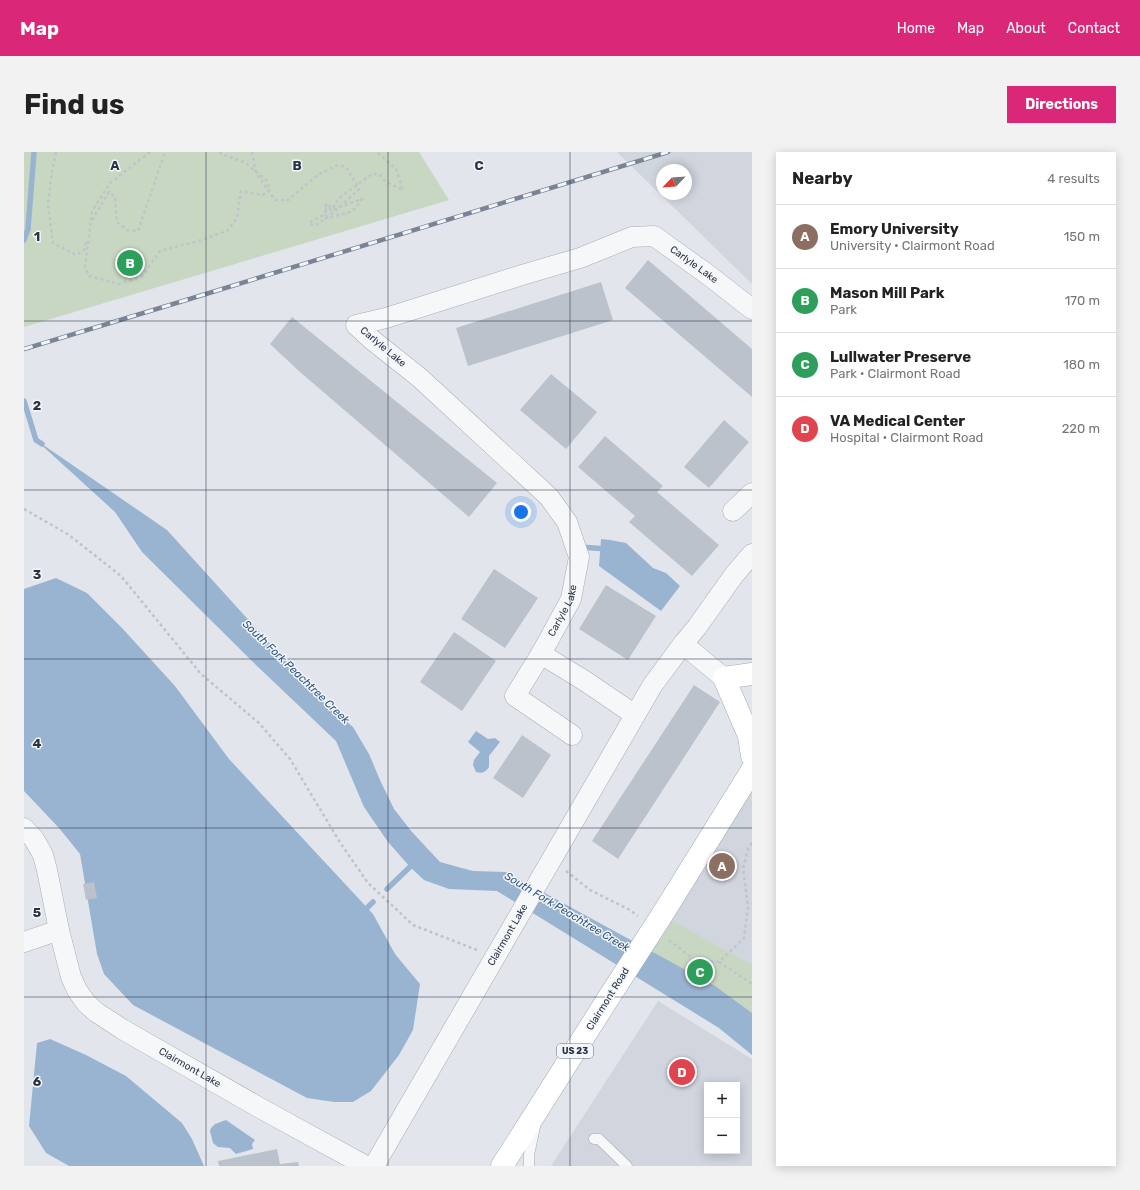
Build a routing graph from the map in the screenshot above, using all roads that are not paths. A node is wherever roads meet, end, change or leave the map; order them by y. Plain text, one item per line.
1 (752, 309) edge
2 (752, 493) edge
3 (733, 511) dead end
4 (752, 554) edge
5 (683, 644) junction
6 (541, 654) junction
7 (752, 674) edge
8 (724, 678) junction
9 (635, 715) junction
10 (572, 735) dead end
11 (752, 756) edge
12 (752, 770) edge
13 (24, 828) edge
14 (59, 930) junction
15 (24, 942) edge
16 (539, 1108) junction
17 (594, 1140) dead end
18 (626, 1165) edge
19 (366, 1166) edge
20 (374, 1166) edge
21 (502, 1166) edge
22 (529, 1166) edge

1 - 6 street, Carlyle Lake
2 - 3 street
4 - 5 street
5 - 8 street
5 - 9 street, Clairmont Lake
6 - 9 street
6 - 10 street, Carlyle Lake
7 - 8 main road
8 - 11 main road
9 - 20 street, Clairmont Lake
12 - 16 main road, Clairmont Road / US 23, bridge
13 - 14 street, Clairmont Lake
14 - 15 street
14 - 19 street, Clairmont Lake
16 - 21 main road, Clairmont Road / US 23
16 - 22 lane
17 - 18 lane

